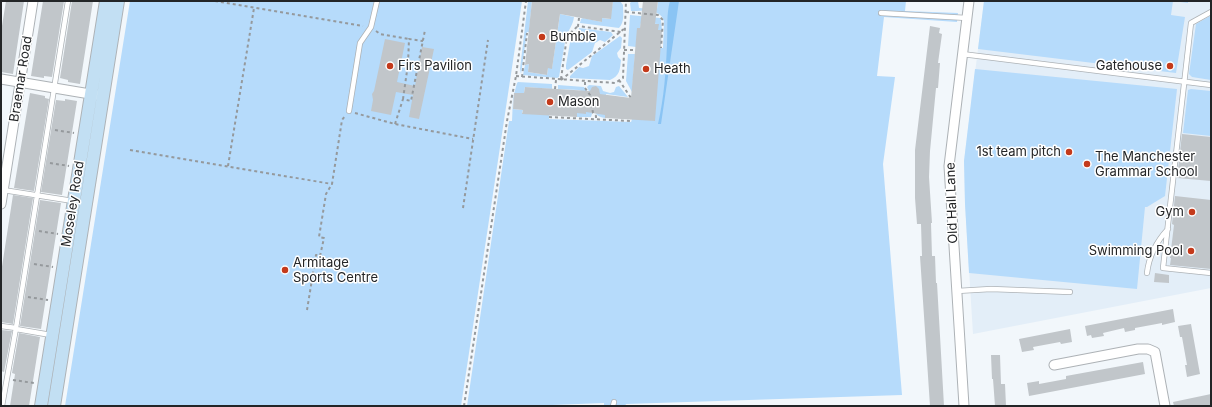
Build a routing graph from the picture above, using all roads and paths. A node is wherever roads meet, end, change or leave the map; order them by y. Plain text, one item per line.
1 (33, 1) edge
2 (68, 1) edge
3 (106, 1) edge
4 (118, 1) edge
5 (215, 1) edge
6 (378, 1) edge
7 (526, 1) edge
8 (626, 1) edge
9 (969, 1) edge
10 (254, 8) junction
11 (626, 12) junction
12 (1211, 12) edge
13 (881, 13) dead end
14 (579, 18) dead end
15 (967, 18) junction
16 (578, 26) junction
17 (371, 27) junction
18 (625, 28) junction
19 (425, 30) dead end
20 (527, 32) dead end
21 (620, 32) junction
22 (556, 38) dead end
23 (409, 39) junction
24 (488, 40) dead end
25 (566, 40) junction
26 (423, 41) junction
27 (661, 48) dead end
28 (624, 50) junction
29 (635, 50) dead end
30 (962, 54) junction
31 (408, 64) junction
32 (418, 65) junction
33 (516, 76) junction
34 (522, 77) junction
35 (1, 79) edge
36 (556, 80) junction
37 (561, 80) junction
38 (619, 80) junction
39 (20, 82) junction
40 (585, 82) junction
41 (1184, 82) junction
42 (1211, 85) edge
43 (54, 88) junction
44 (555, 89) dead end
45 (97, 95) junction
46 (631, 98) dead end
47 (402, 99) junction
48 (349, 111) junction
49 (549, 117) dead end
50 (596, 118) junction
51 (631, 121) dead end
52 (395, 124) junction
53 (48, 129) junction
54 (85, 135) junction
55 (473, 139) junction
56 (130, 150) dead end
57 (43, 162) junction
58 (228, 167) junction
59 (79, 168) junction
60 (332, 184) junction
61 (3, 190) junction
62 (37, 195) junction
63 (74, 201) junction
64 (1, 204) edge
65 (463, 208) dead end
66 (32, 229) junction
67 (1168, 229) junction
68 (68, 235) junction
69 (26, 262) junction
70 (63, 268) junction
71 (1147, 273) dead end
72 (1211, 273) edge
73 (957, 291) junction
74 (1070, 292) dead end
75 (21, 295) junction
76 (57, 301) junction
77 (306, 310) dead end
78 (1, 326) edge
79 (16, 329) junction
80 (52, 335) junction
81 (1054, 365) dead end
82 (8, 379) junction
83 (44, 385) junction
84 (2, 406) edge
85 (41, 406) edge
86 (54, 406) edge
87 (464, 406) edge
88 (964, 406) edge
89 (1165, 406) edge

1 - 39 street, Braemar Road
2 - 43 lane
3 - 45 main road, Moseley Road
4 - 45 main road, Moseley Road
5 - 10 path
6 - 17 lane
7 - 33 path
8 - 11 path
9 - 15 street, Old Hall Lane
10 - 17 path
10 - 58 path
11 - 18 path
11 - 27 path
12 - 41 lane
13 - 15 lane
14 - 16 path
15 - 30 street, Old Hall Lane
16 - 21 path
16 - 25 path
17 - 23 path
17 - 48 lane
18 - 21 path
18 - 28 path
19 - 26 path
20 - 34 path
21 - 37 path
22 - 25 path
23 - 26 path
23 - 31 path
24 - 55 path
25 - 37 path
26 - 32 path
28 - 29 path
28 - 38 path
30 - 41 lane
30 - 73 street, Old Hall Lane
31 - 32 path
31 - 47 path
32 - 47 path
33 - 34 path
33 - 87 path
34 - 36 path
35 - 39 street
36 - 37 path
36 - 44 path
37 - 40 path
38 - 40 path
38 - 46 path
39 - 43 street
39 - 61 street, Braemar Road
40 - 50 path
41 - 42 lane
41 - 67 lane
43 - 45 street
43 - 53 lane
45 - 54 main road, Moseley Road
45 - 86 main road, Moseley Road
47 - 52 path
48 - 52 path
48 - 60 path
49 - 50 path
50 - 51 path
52 - 55 path
53 - 54 path
53 - 57 lane
54 - 59 main road, Moseley Road
55 - 65 path
56 - 58 path
57 - 59 path
57 - 62 lane
58 - 60 path
59 - 63 main road, Moseley Road
60 - 77 path
61 - 62 lane
61 - 64 street, Braemar Road
62 - 63 lane
62 - 66 lane
63 - 68 main road, Moseley Road
66 - 68 path
66 - 69 lane
67 - 71 lane
67 - 72 lane
68 - 70 main road, Moseley Road
69 - 70 path
69 - 75 lane
70 - 76 main road, Moseley Road
73 - 74 lane
73 - 88 street, Old Hall Lane
75 - 76 path
75 - 79 lane
76 - 80 main road, Moseley Road
78 - 79 lane
79 - 80 lane
79 - 82 lane
80 - 83 main road, Moseley Road
81 - 89 street
82 - 83 path
82 - 84 lane
83 - 85 main road, Moseley Road

